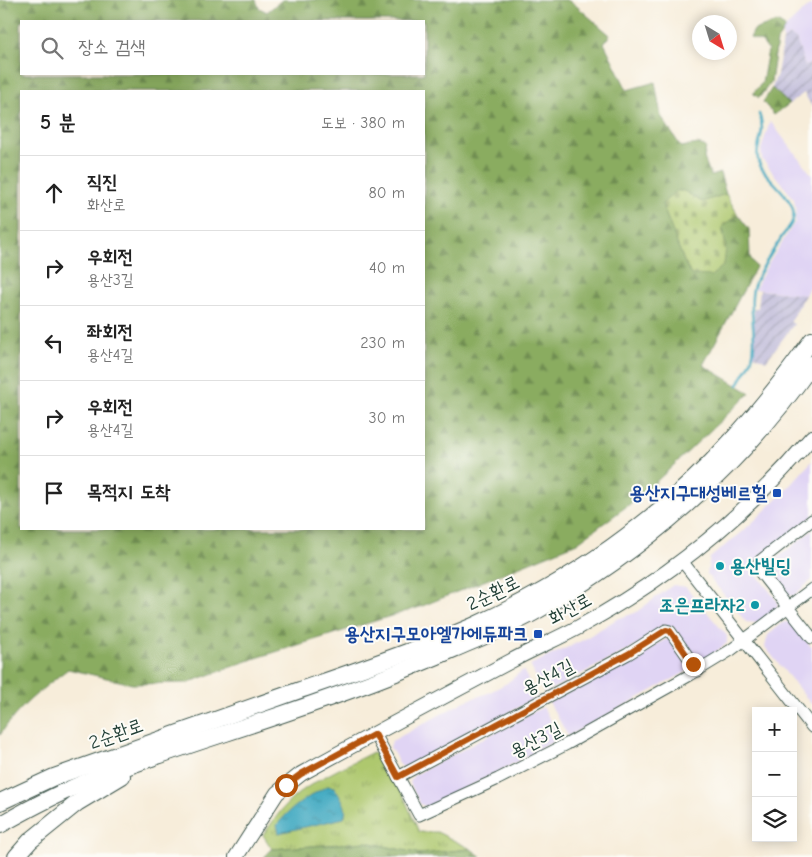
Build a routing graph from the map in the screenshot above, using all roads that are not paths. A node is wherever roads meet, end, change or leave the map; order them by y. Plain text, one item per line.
1 (812, 340) edge
2 (812, 364) edge
3 (812, 437) edge
4 (812, 520) edge
5 (682, 561) junction
6 (812, 589) edge
7 (788, 608) junction
8 (812, 638) edge
9 (744, 640) junction
10 (698, 671) junction
11 (812, 727) edge
12 (375, 734) junction
13 (141, 762) junction
14 (398, 777) junction
15 (0, 802) edge
16 (0, 825) edge
17 (16, 857) edge
18 (236, 857) edge

1 - 15 highway, 2순환로
2 - 13 highway, 2순환로
3 - 5 main road, 화산로
4 - 7 street
5 - 9 street
5 - 12 main road, 화산로
6 - 7 street, 용산3길
7 - 8 street
7 - 9 street, 용산3길
9 - 10 street, 용산3길
9 - 11 street
10 - 14 street, 용산3길
10 - 14 street, 용산4길
12 - 14 street, 용산3길
12 - 18 main road, 화산로
13 - 16 highway, 2순환로
13 - 17 highway

